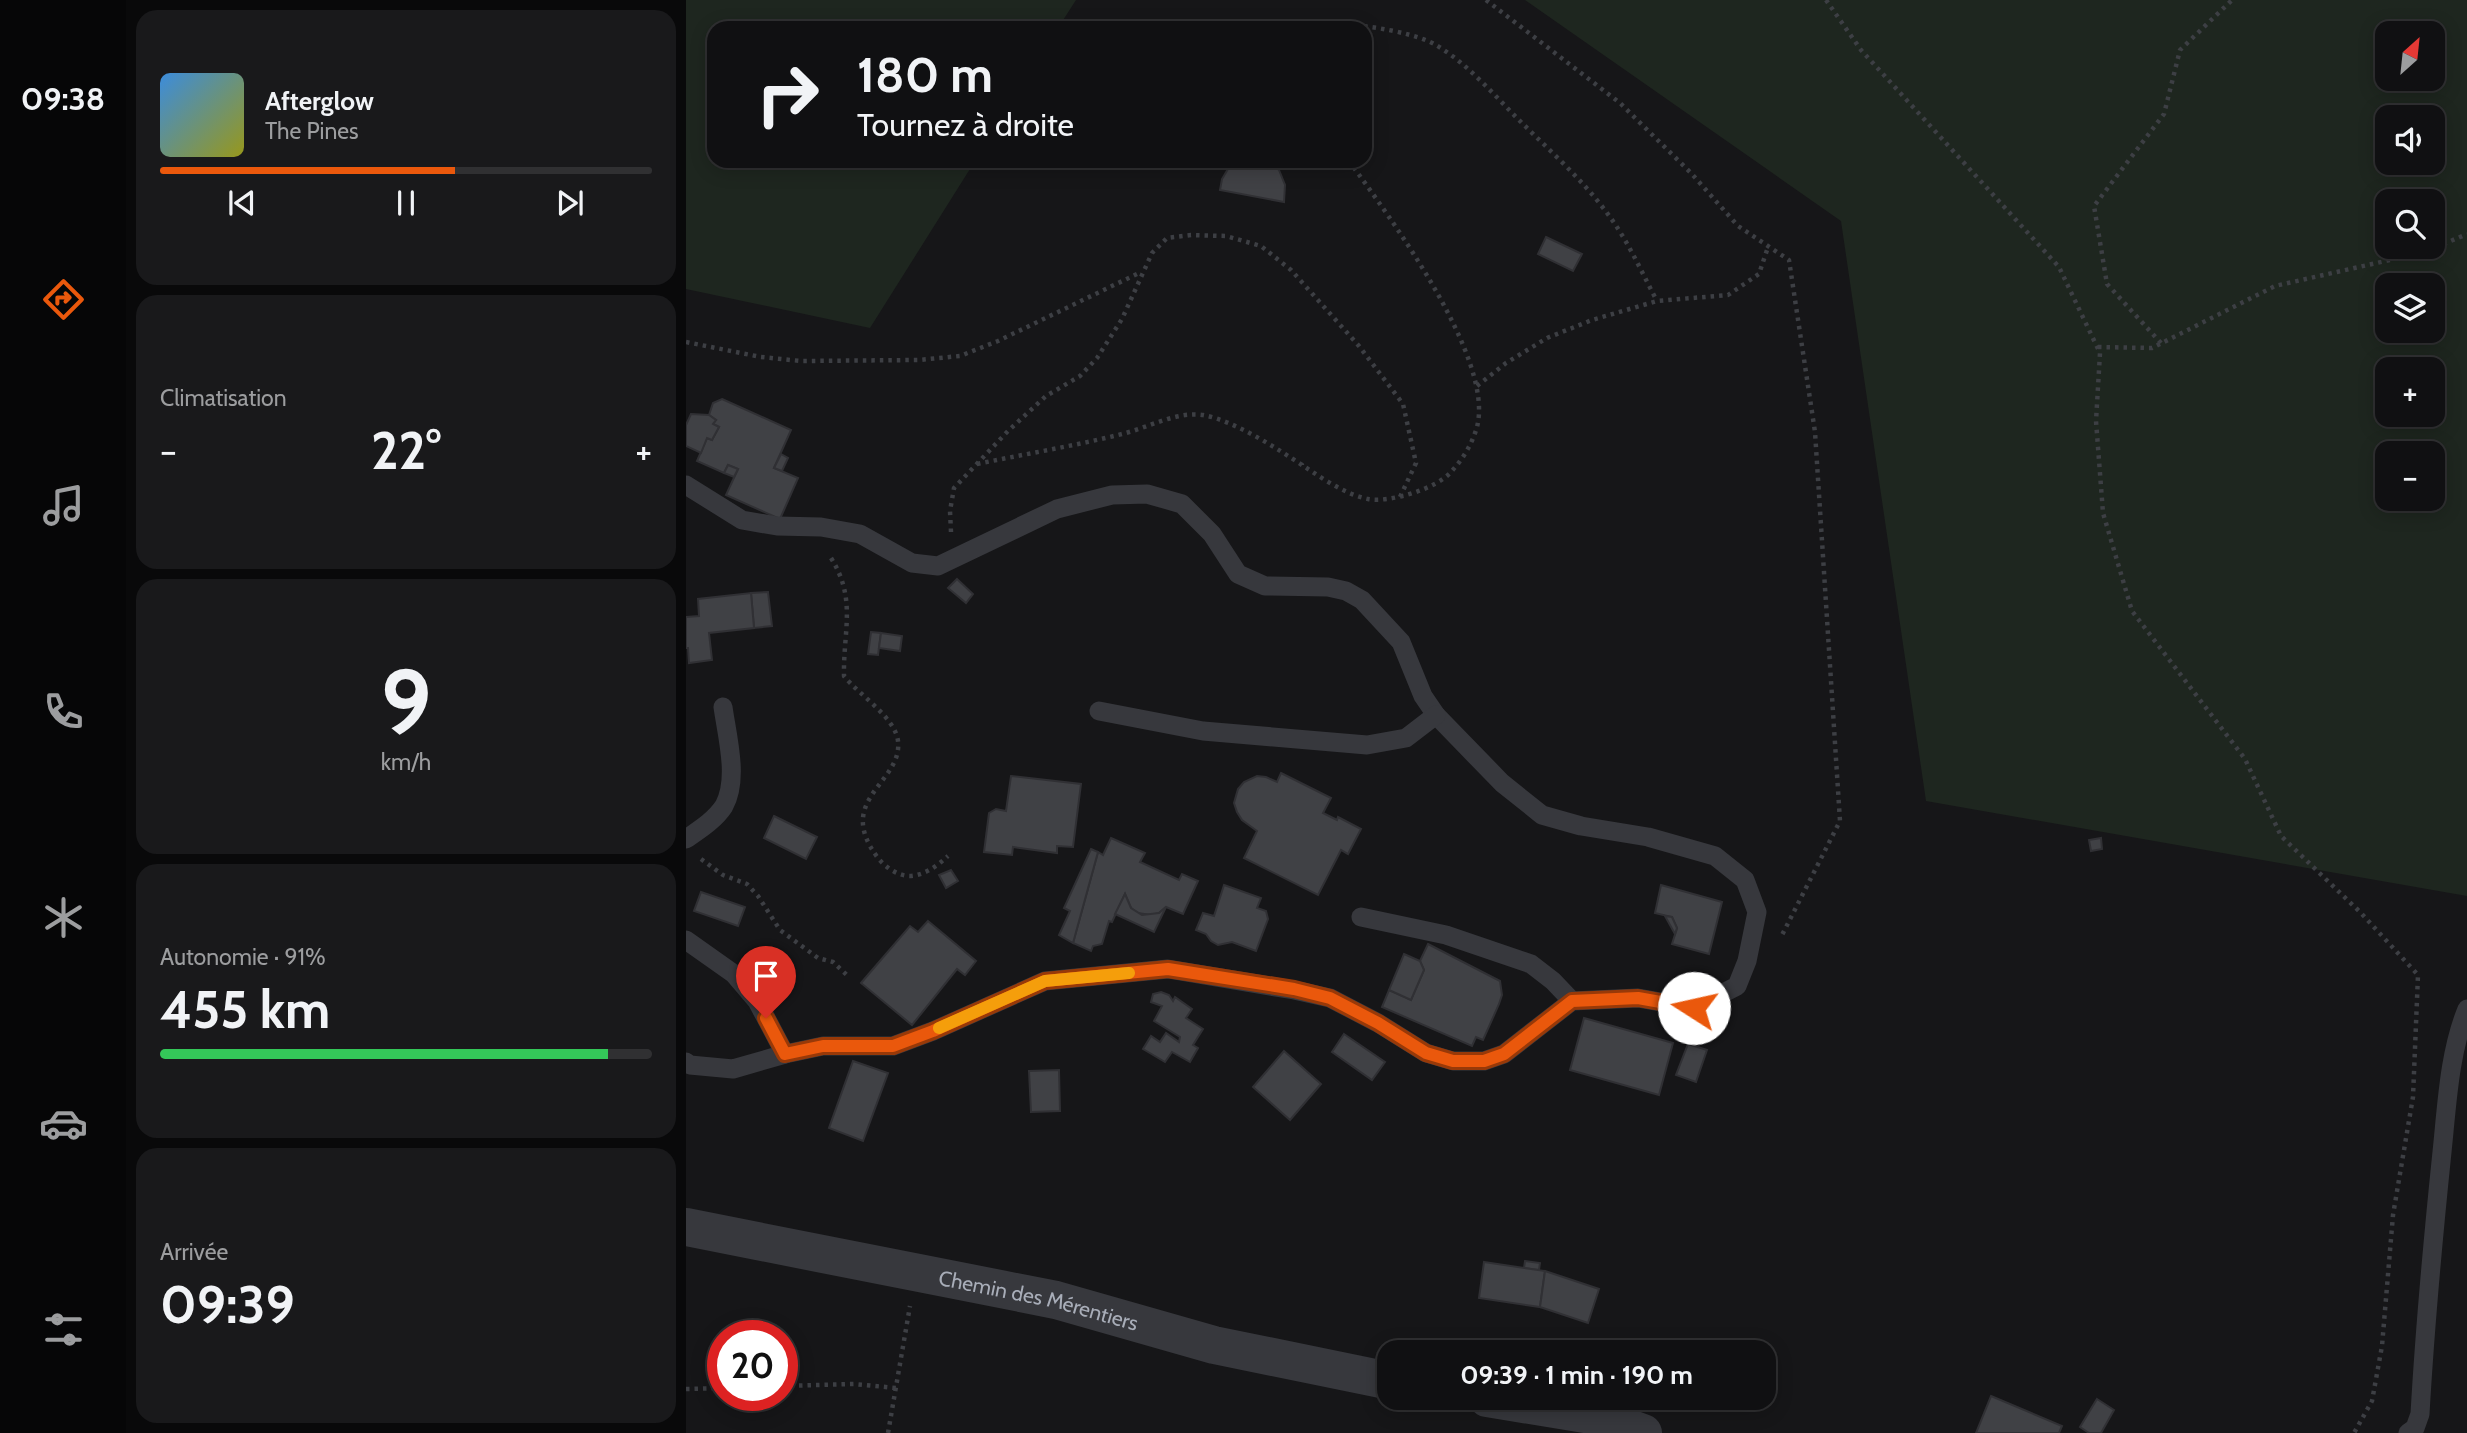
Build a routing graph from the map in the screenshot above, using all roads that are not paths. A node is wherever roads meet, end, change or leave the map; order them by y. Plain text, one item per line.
1 (686, 485) edge
2 (723, 707) dead end
3 (1099, 711) dead end
4 (1436, 715) junction
5 (690, 845) edge
6 (1361, 916) dead end
7 (686, 940) edge
8 (1572, 1001) junction
9 (2467, 1009) edge
10 (785, 1054) junction
11 (686, 1062) edge
12 (686, 1227) edge
13 (1377, 1378) edge
14 (1560, 1410) edge
15 (1643, 1433) edge
16 (2408, 1433) edge

1 - 4 lane
2 - 5 lane
3 - 4 lane
4 - 8 lane
6 - 8 lane
7 - 10 lane
8 - 10 lane
9 - 16 lane
10 - 11 lane
12 - 13 street, Chemin des Mérentiers
14 - 15 street

